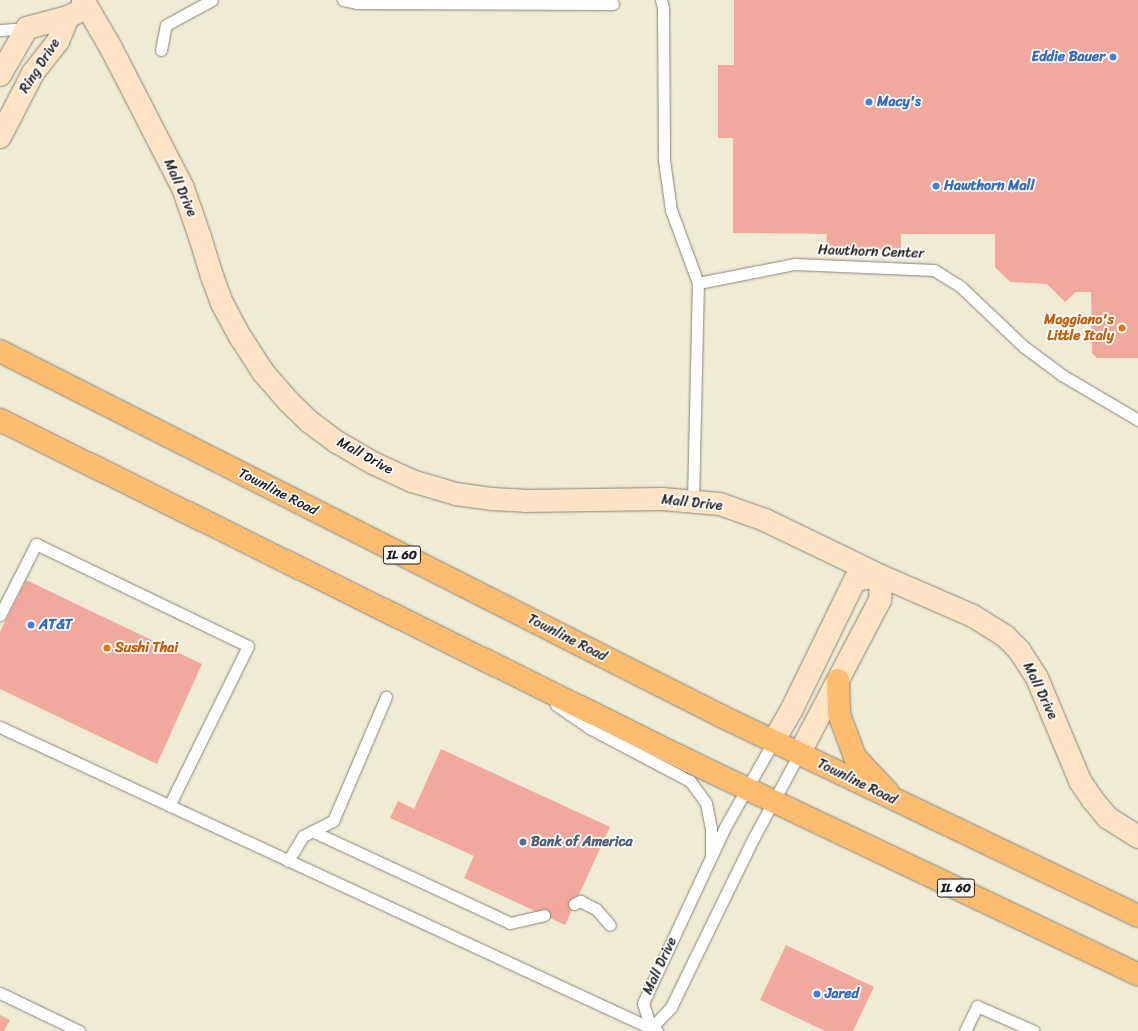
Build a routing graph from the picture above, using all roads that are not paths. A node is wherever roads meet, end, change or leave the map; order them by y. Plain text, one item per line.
1 (212, 0) edge
2 (342, 0) edge
3 (662, 0) edge
4 (90, 2) edge
5 (613, 4) dead end
6 (68, 16) junction
7 (27, 28) junction
8 (0, 30) edge
9 (161, 50) dead end
10 (0, 75) edge
11 (0, 137) edge
12 (698, 283) junction
13 (0, 336) edge
14 (0, 351) edge
15 (32, 367) junction
16 (0, 420) edge
17 (1138, 420) edge
18 (693, 501) junction
19 (881, 576) junction
20 (0, 615) edge
21 (498, 666) junction
22 (838, 680) junction
23 (386, 697) dead end
24 (0, 728) edge
25 (773, 742) junction
26 (799, 754) junction
27 (747, 788) junction
28 (774, 801) junction
29 (897, 802) junction
30 (169, 806) junction
31 (312, 832) junction
32 (1138, 837) edge
33 (711, 857) junction
34 (288, 861) junction
35 (574, 904) dead end
36 (544, 915) dead end
37 (1138, 916) edge
38 (610, 925) dead end
39 (1138, 974) edge
40 (0, 993) edge
41 (654, 1029) edge
42 (79, 1031) edge
43 (966, 1031) edge
44 (1034, 1031) edge

1 - 9 lane
2 - 5 lane
3 - 12 lane
4 - 6 street, Ring Drive
4 - 18 street, Mall Drive
6 - 7 street, Ring Drive
6 - 11 street, Ring Drive
7 - 8 lane
7 - 10 street, Ring Drive
12 - 17 lane, Hawthorn Center
12 - 18 lane
13 - 15 main road
14 - 15 main road, Townline Road / IL 60
15 - 25 main road, Townline Road / IL 60
16 - 21 main road, IL 60
18 - 19 street, Mall Drive
19 - 22 street, Mall Drive
19 - 25 street, Mall Drive
19 - 32 street, Mall Drive
20 - 30 lane
21 - 27 main road, IL 60
21 - 33 lane
22 - 26 street, Mall Drive
22 - 29 main road
23 - 31 lane
24 - 30 lane
25 - 26 main road, Townline Road / IL 60
25 - 27 lane, Mall Drive
26 - 28 lane, Mall Drive
26 - 29 main road, Townline Road / IL 60
27 - 28 main road, IL 60
27 - 33 lane, Mall Drive
28 - 39 main road, IL 60
28 - 41 lane, Mall Drive
29 - 37 main road, Townline Road / IL 60
30 - 34 lane
31 - 34 lane
31 - 36 lane
33 - 41 lane, Mall Drive
34 - 41 lane
35 - 38 lane
40 - 42 lane
43 - 44 lane

